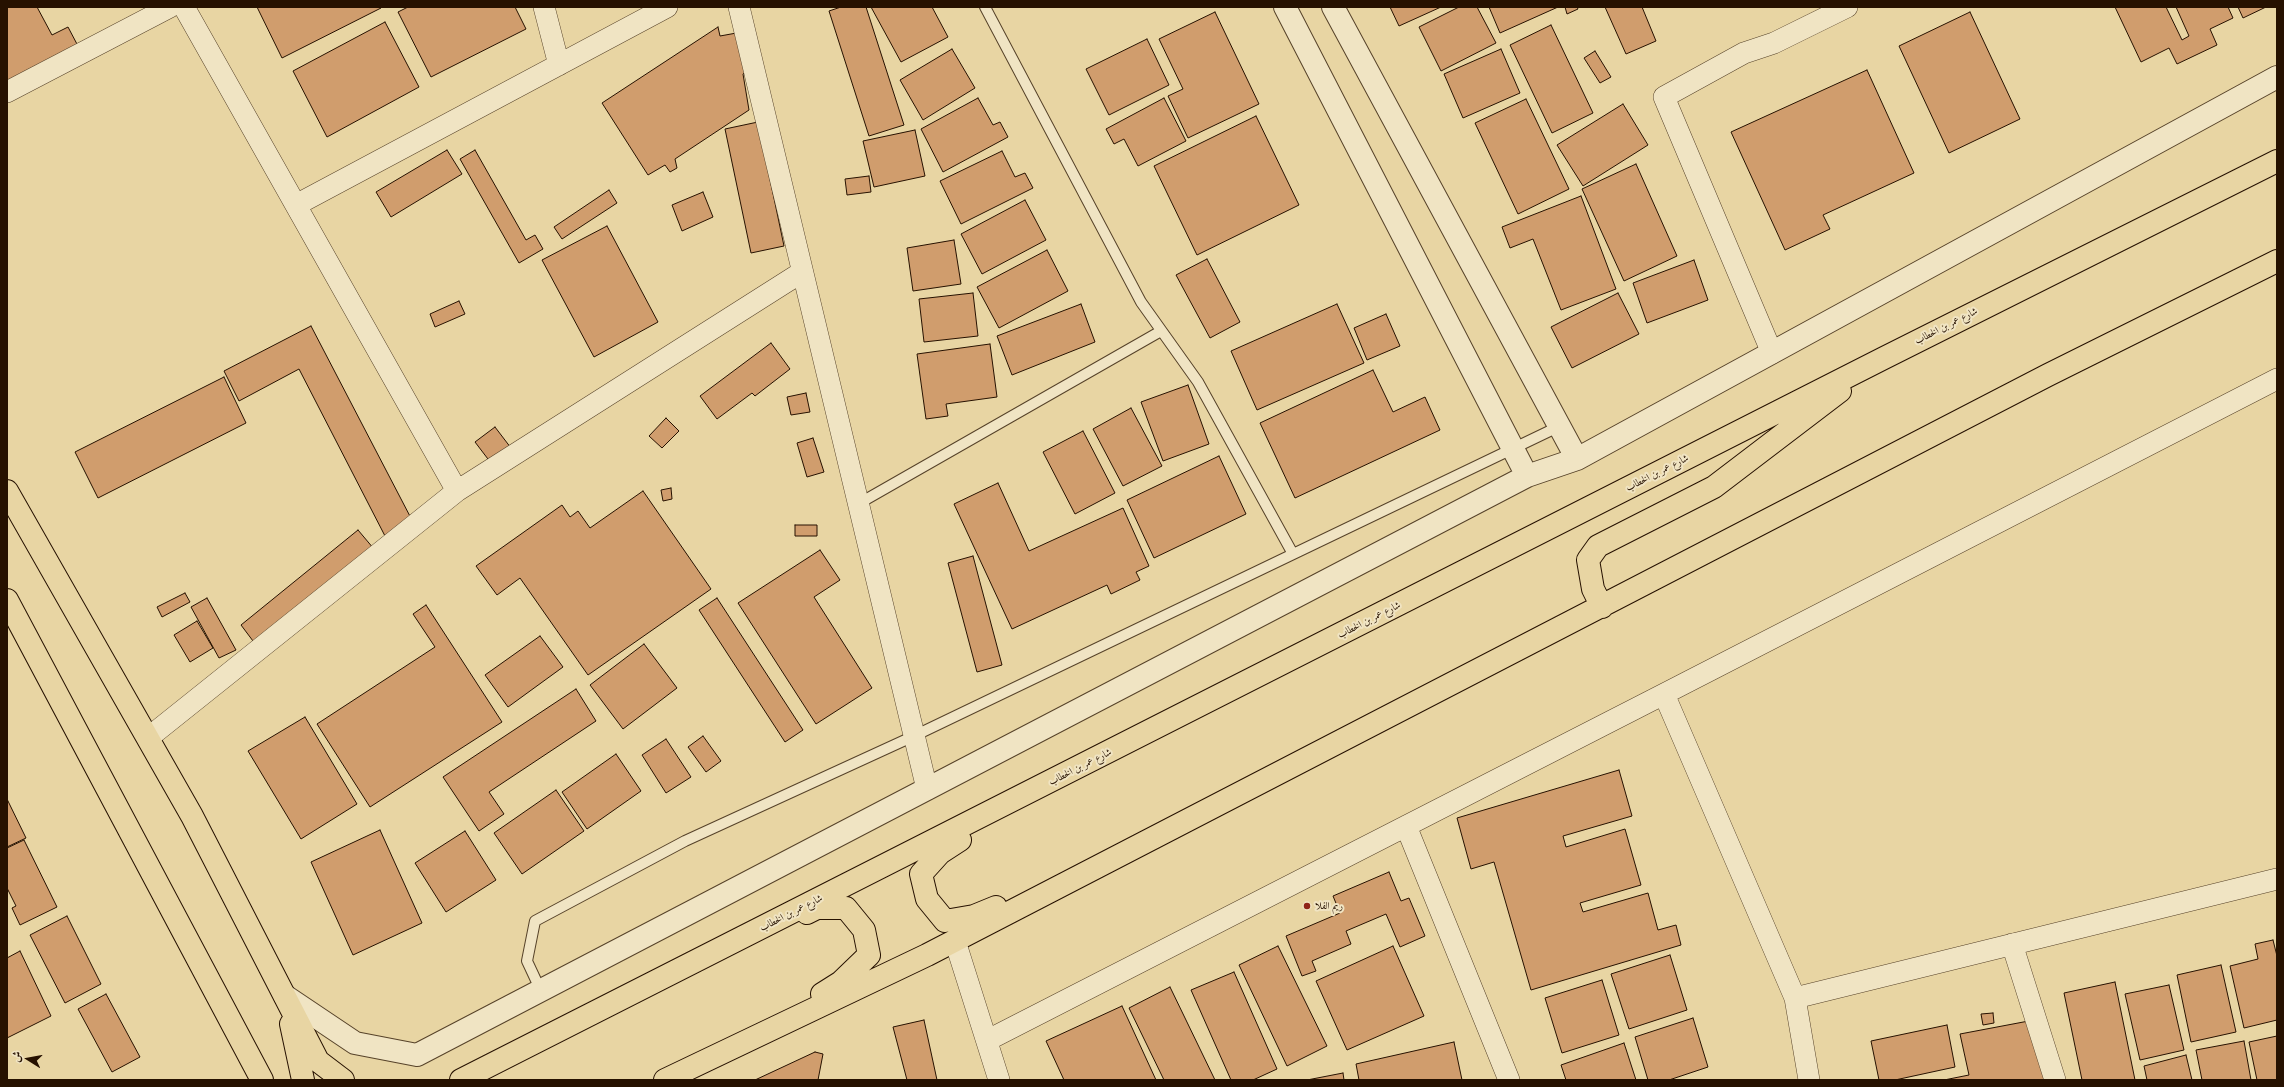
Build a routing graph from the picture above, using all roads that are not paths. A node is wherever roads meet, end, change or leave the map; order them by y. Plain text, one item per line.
1 (170, 7) edge
2 (184, 7) edge
3 (544, 7) edge
4 (667, 7) edge
5 (985, 7) edge
6 (1285, 7) edge
7 (1333, 7) edge
8 (1847, 7) edge
9 (742, 8) edge
10 (559, 65) junction
11 (2277, 77) edge
12 (7, 92) edge
13 (2277, 161) edge
14 (296, 205) junction
15 (2277, 261) edge
16 (802, 272) junction
17 (1161, 331) junction
18 (1772, 352) junction
19 (1884, 358) junction
20 (2277, 379) edge
21 (1560, 426) junction
22 (1513, 449) junction
23 (1577, 459) junction
24 (1527, 476) junction
25 (7, 490) edge
26 (457, 491) junction
27 (858, 504) junction
28 (1294, 554) junction
29 (7, 600) edge
30 (1602, 607) junction
31 (1664, 694) junction
32 (914, 736) junction
33 (148, 738) junction
34 (1048, 783) junction
35 (927, 789) junction
36 (1406, 826) junction
37 (1108, 862) junction
38 (2277, 878) edge
39 (955, 941) junction
40 (2012, 944) junction
41 (682, 968) junction
42 (541, 991) junction
43 (284, 996) junction
44 (1795, 998) junction
45 (988, 1040) junction
46 (738, 1046) junction
47 (248, 1069) edge
48 (262, 1080) edge
49 (302, 1080) edge
50 (342, 1080) edge
51 (461, 1080) edge
52 (665, 1080) edge
53 (999, 1080) edge
54 (1509, 1080) edge
55 (1809, 1080) edge
56 (2055, 1080) edge

1 - 12 street
2 - 14 street
3 - 10 street
4 - 10 street
5 - 17 lane
6 - 22 street
7 - 21 street
8 - 18 street
9 - 16 street
10 - 14 street
11 - 18 street
13 - 19 main road, شارع عمر بن الخطاب
14 - 26 street
15 - 30 main road
16 - 26 street
16 - 27 street
17 - 27 lane
17 - 28 lane
18 - 23 street
19 - 30 main road
19 - 34 main road, شارع عمر بن الخطاب
20 - 31 street
21 - 22 lane
21 - 23 street
22 - 24 street
22 - 28 lane
23 - 24 street
24 - 35 street
25 - 33 main road
26 - 33 street
27 - 32 street
28 - 32 lane
29 - 47 main road
30 - 37 main road
31 - 36 street
31 - 44 street
32 - 35 street
32 - 42 lane
33 - 43 main road
34 - 37 main road
34 - 41 main road, شارع عمر بن الخطاب
35 - 42 street
36 - 45 street
36 - 54 street
37 - 39 main road
38 - 40 street
39 - 45 street
39 - 46 main road
40 - 44 street
40 - 56 street
41 - 46 main road
41 - 51 main road, شارع عمر بن الخطاب
42 - 43 street
43 - 49 main road
43 - 50 main road
44 - 55 street
45 - 53 street
46 - 52 main road
47 - 48 main road

